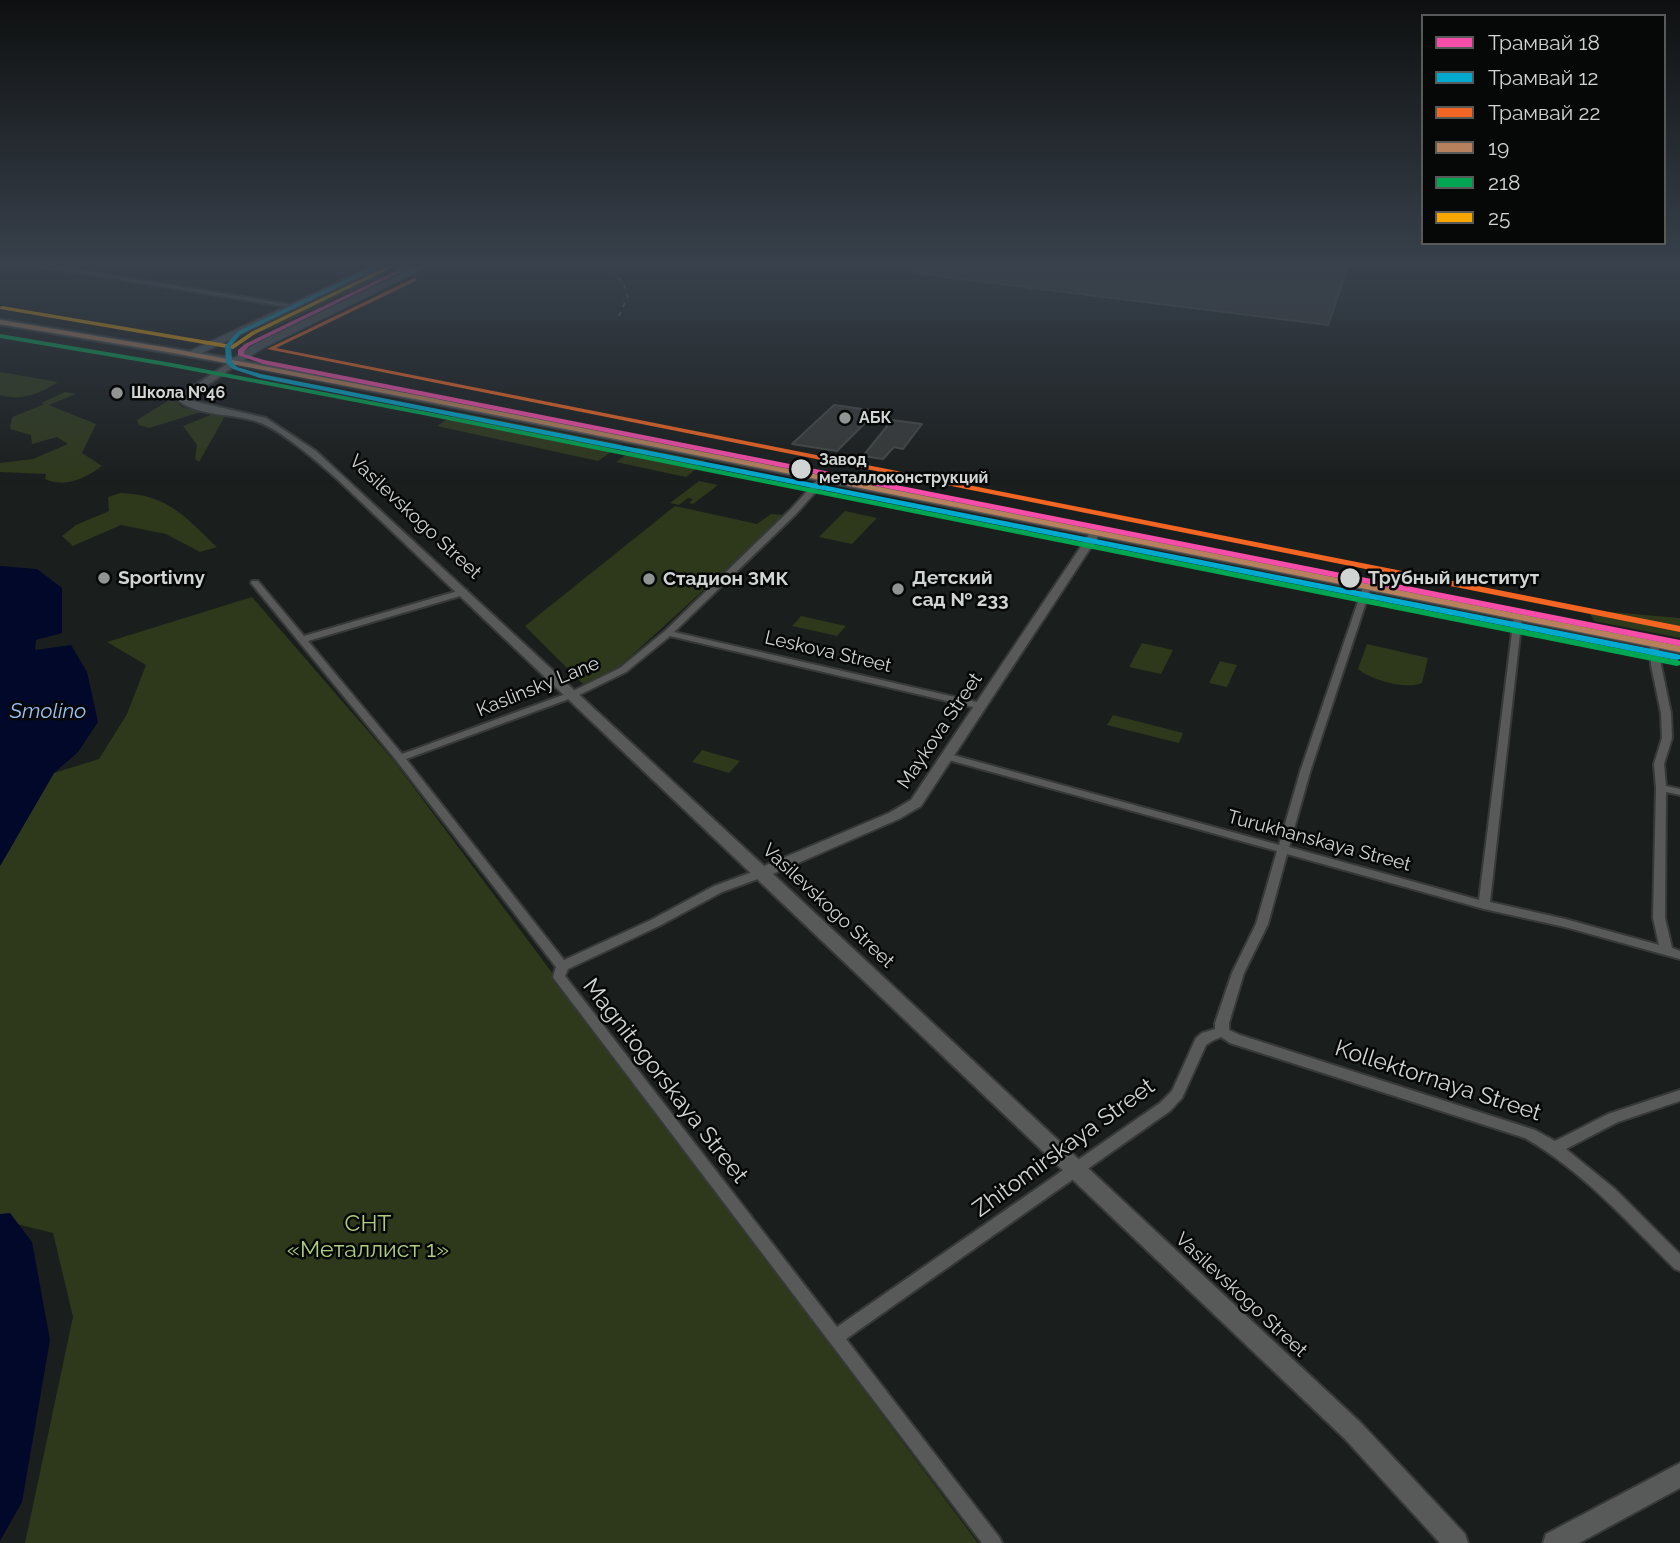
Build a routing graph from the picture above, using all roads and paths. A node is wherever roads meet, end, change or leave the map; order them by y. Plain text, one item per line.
1 (102, 339) edge
2 (224, 339) edge
3 (273, 339) edge
4 (259, 346) junction
5 (192, 354) junction
6 (236, 362) junction
7 (426, 399) junction
8 (824, 478) junction
9 (1096, 532) junction
10 (255, 583) dead end
11 (1367, 587) junction
12 (464, 592) junction
13 (1518, 617) junction
14 (668, 633) junction
15 (304, 639) junction
16 (1656, 644) junction
17 (1680, 649) edge
18 (574, 694) junction
19 (981, 706) junction
20 (948, 757) junction
21 (400, 758) junction
22 (1661, 788) junction
23 (1680, 792) edge
24 (1282, 849) junction
25 (762, 873) junction
26 (1484, 905) junction
27 (1666, 951) junction
28 (1680, 956) edge
29 (562, 966) junction
30 (1222, 1032) junction
31 (1680, 1095) edge
32 (1556, 1147) junction
33 (1077, 1168) junction
34 (1680, 1264) edge
35 (835, 1337) junction
36 (1680, 1475) edge
37 (993, 1543) edge
38 (1456, 1543) edge
39 (1555, 1543) edge

1 - 5 main road
2 - 5 main road
3 - 4 main road
4 - 6 main road
4 - 7 main road
5 - 6 main road
6 - 7 main road
6 - 12 street, Vasilevskogo Street
7 - 8 main road
8 - 9 main road
8 - 14 street, Kaslinsky Lane
9 - 11 main road
9 - 19 street, Maykova Street
10 - 15 street, Magnitogorskaya Street
11 - 13 main road
11 - 24 street
12 - 15 street
12 - 18 street, Vasilevskogo Street
13 - 16 main road
13 - 26 street
14 - 18 street, Kaslinsky Lane
14 - 19 street, Leskova Street
15 - 21 street, Magnitogorskaya Street
16 - 17 main road
16 - 22 street
18 - 21 street, Kaslinsky Lane
18 - 25 street, Vasilevskogo Street
19 - 20 street, Maykova Street
20 - 24 street, Turukhanskaya Street
20 - 25 street, Maykova Street
21 - 29 street, Magnitogorskaya Street
22 - 23 street
22 - 27 street
24 - 26 street, Turukhanskaya Street
24 - 30 street
25 - 29 street, Maykova Street
25 - 33 street, Vasilevskogo Street
26 - 27 street, Turukhanskaya Street
27 - 28 street, Turukhanskaya Street
29 - 35 street, Magnitogorskaya Street
30 - 32 street, Kollektornaya Street
30 - 33 street, Zhitomirskaya Street
31 - 32 street
32 - 34 street, Kollektornaya Street
33 - 35 street, Zhitomirskaya Street
33 - 38 street, Vasilevskogo Street
35 - 37 street, Magnitogorskaya Street
36 - 39 street

